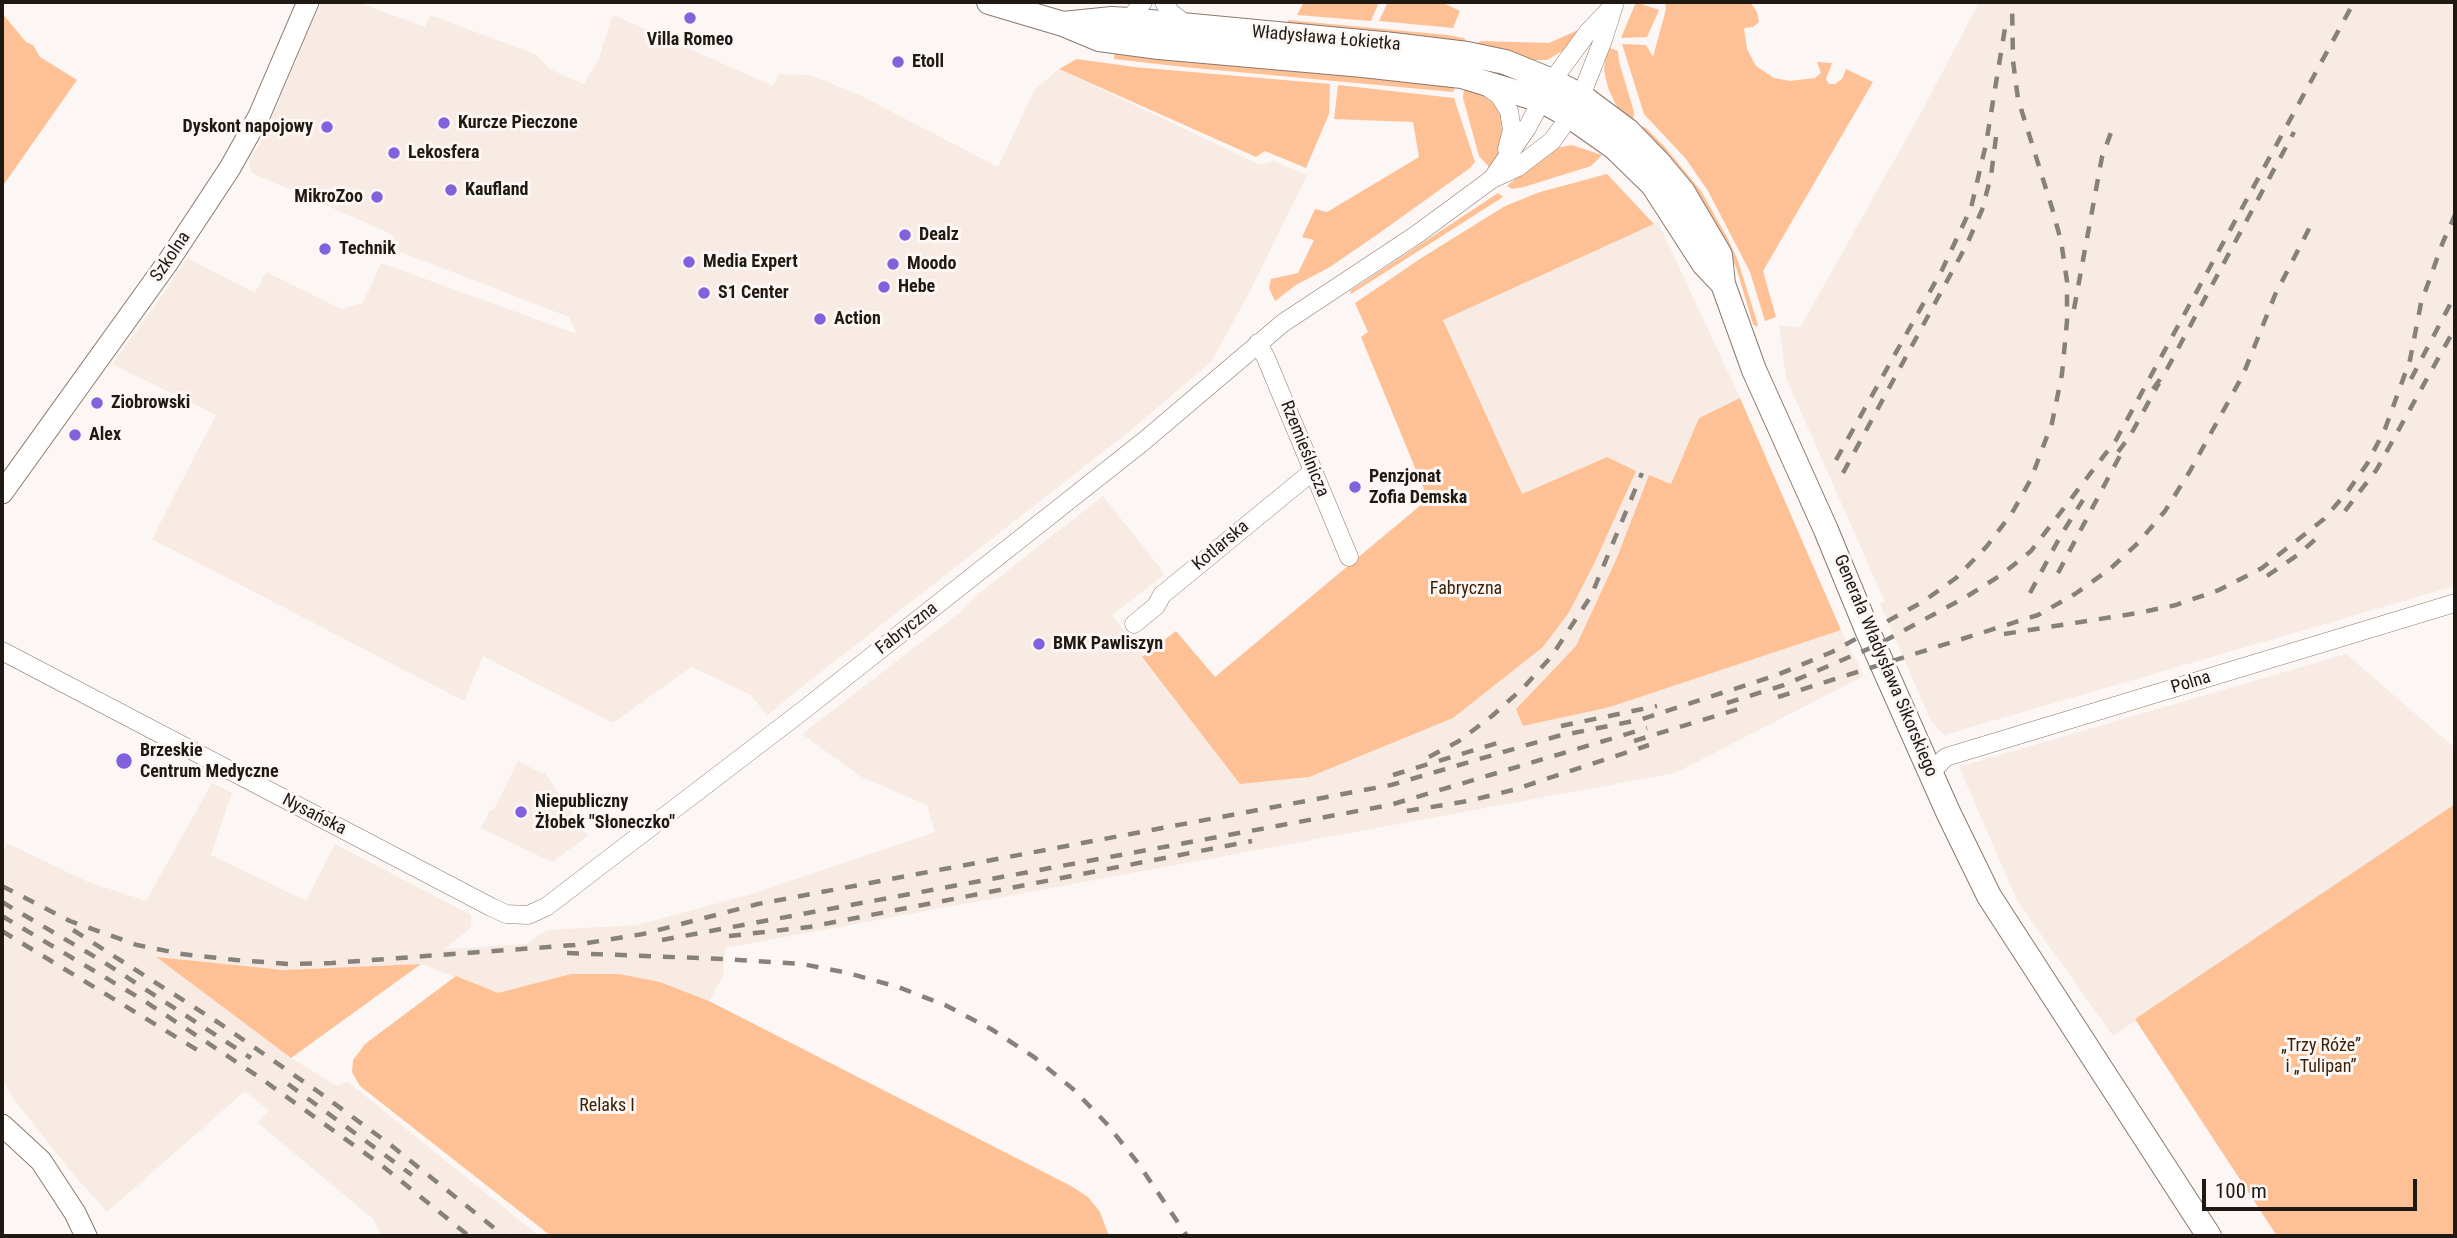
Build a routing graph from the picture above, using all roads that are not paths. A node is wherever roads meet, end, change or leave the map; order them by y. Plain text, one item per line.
1 (308, 2) edge
2 (989, 2) edge
3 (1164, 2) edge
4 (1614, 4) edge
5 (1136, 11) edge
6 (1063, 23) junction
7 (1188, 26) junction
8 (1478, 80) junction
9 (1546, 90) junction
10 (1576, 106) junction
11 (1504, 160) junction
12 (1492, 178) junction
13 (1258, 343) junction
14 (1313, 471) junction
15 (2, 493) edge
16 (1349, 557) dead end
17 (2455, 603) edge
18 (1134, 624) dead end
19 (2, 652) edge
20 (1931, 772) junction
21 (517, 915) joint
22 (2, 1125) edge
23 (86, 1236) edge
24 (2209, 1236) edge

1 - 15 street, Szkolna
2 - 6 main road, Władysława Łokietka
3 - 7 street
4 - 9 street, Fabryczna
4 - 10 street, Fabryczna
5 - 6 main road, Władysława Łokietka
5 - 7 main road, Władysława Łokietka
6 - 8 main road, Władysława Łokietka
7 - 9 main road, Władysława Łokietka
8 - 9 main road, Władysława Łokietka
8 - 11 street, Fabryczna
9 - 10 main road, Władysława Łokietka
9 - 11 street, Fabryczna
10 - 12 street, Fabryczna
10 - 20 main road, Generała Władysława Sikorskiego
11 - 12 street, Fabryczna
12 - 13 street, Fabryczna
13 - 14 street, Rzemieślnicza
13 - 21 street, Fabryczna
14 - 16 street, Rzemieślnicza
14 - 18 street, Kotlarska
17 - 20 street, Polna
19 - 21 street, Nysańska
20 - 24 main road, Generała Władysława Sikorskiego
22 - 23 street

